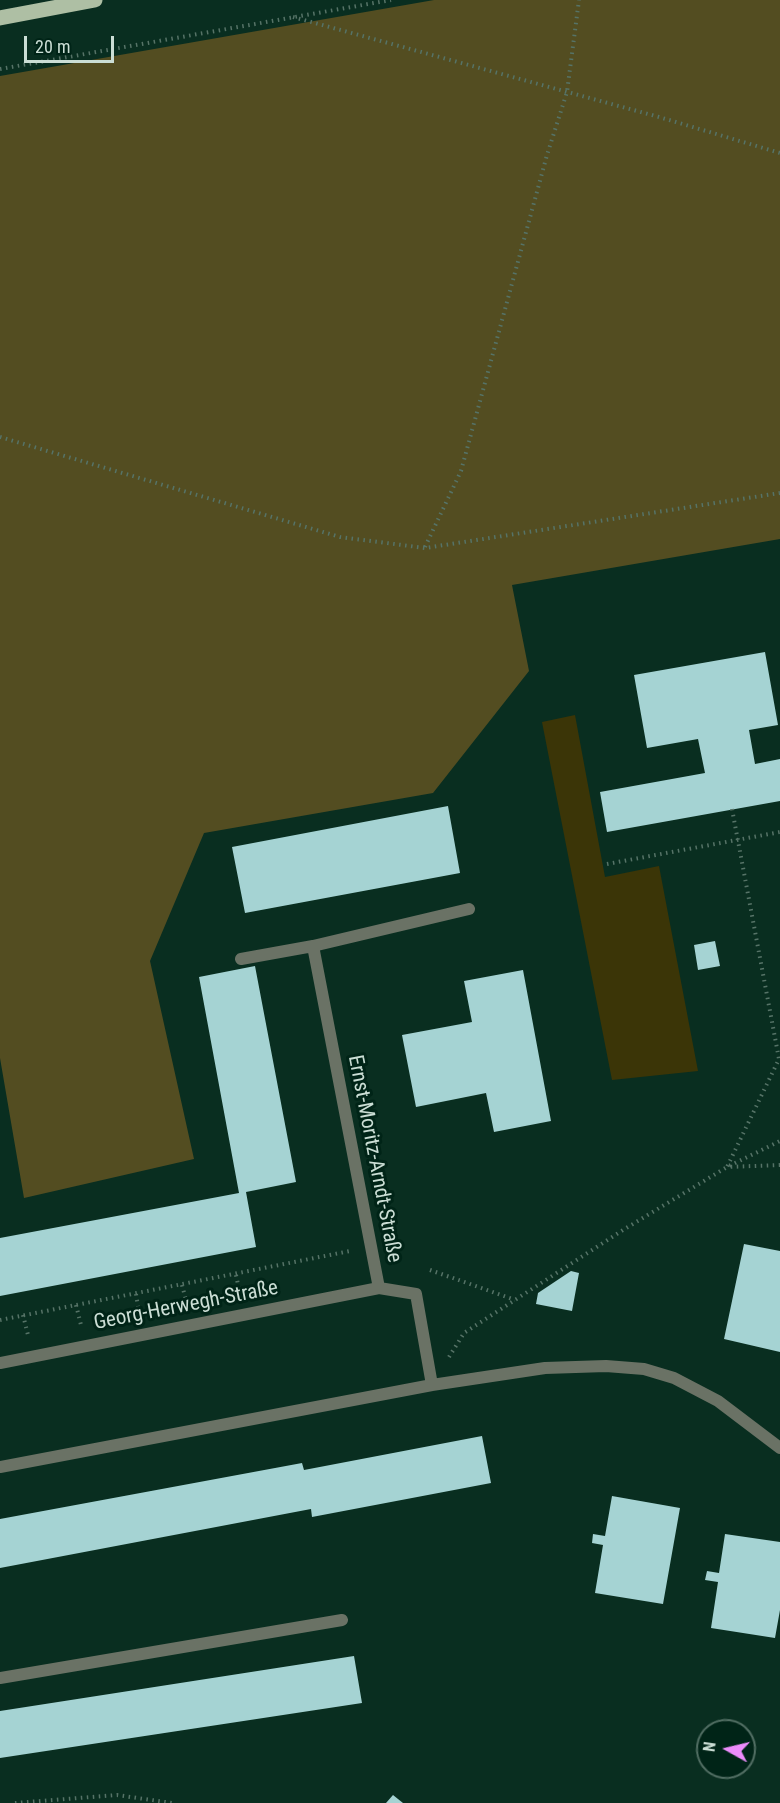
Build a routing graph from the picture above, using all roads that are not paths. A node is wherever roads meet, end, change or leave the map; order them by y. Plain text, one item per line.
1 (95, 0) edge
2 (0, 18) edge
3 (469, 909) dead end
4 (314, 946) junction
5 (241, 959) dead end
6 (379, 1288) junction
7 (0, 1363) edge
8 (432, 1384) junction
9 (780, 1448) edge
10 (0, 1467) edge
11 (342, 1620) dead end
12 (0, 1678) edge

1 - 2 main road
3 - 4 street
4 - 5 street
4 - 6 street, Ernst-Moritz-Arndt-Straße
6 - 7 street, Georg-Herwegh-Straße
6 - 8 street, Ernst-Moritz-Arndt-Straße
8 - 9 street
8 - 10 street
11 - 12 street

